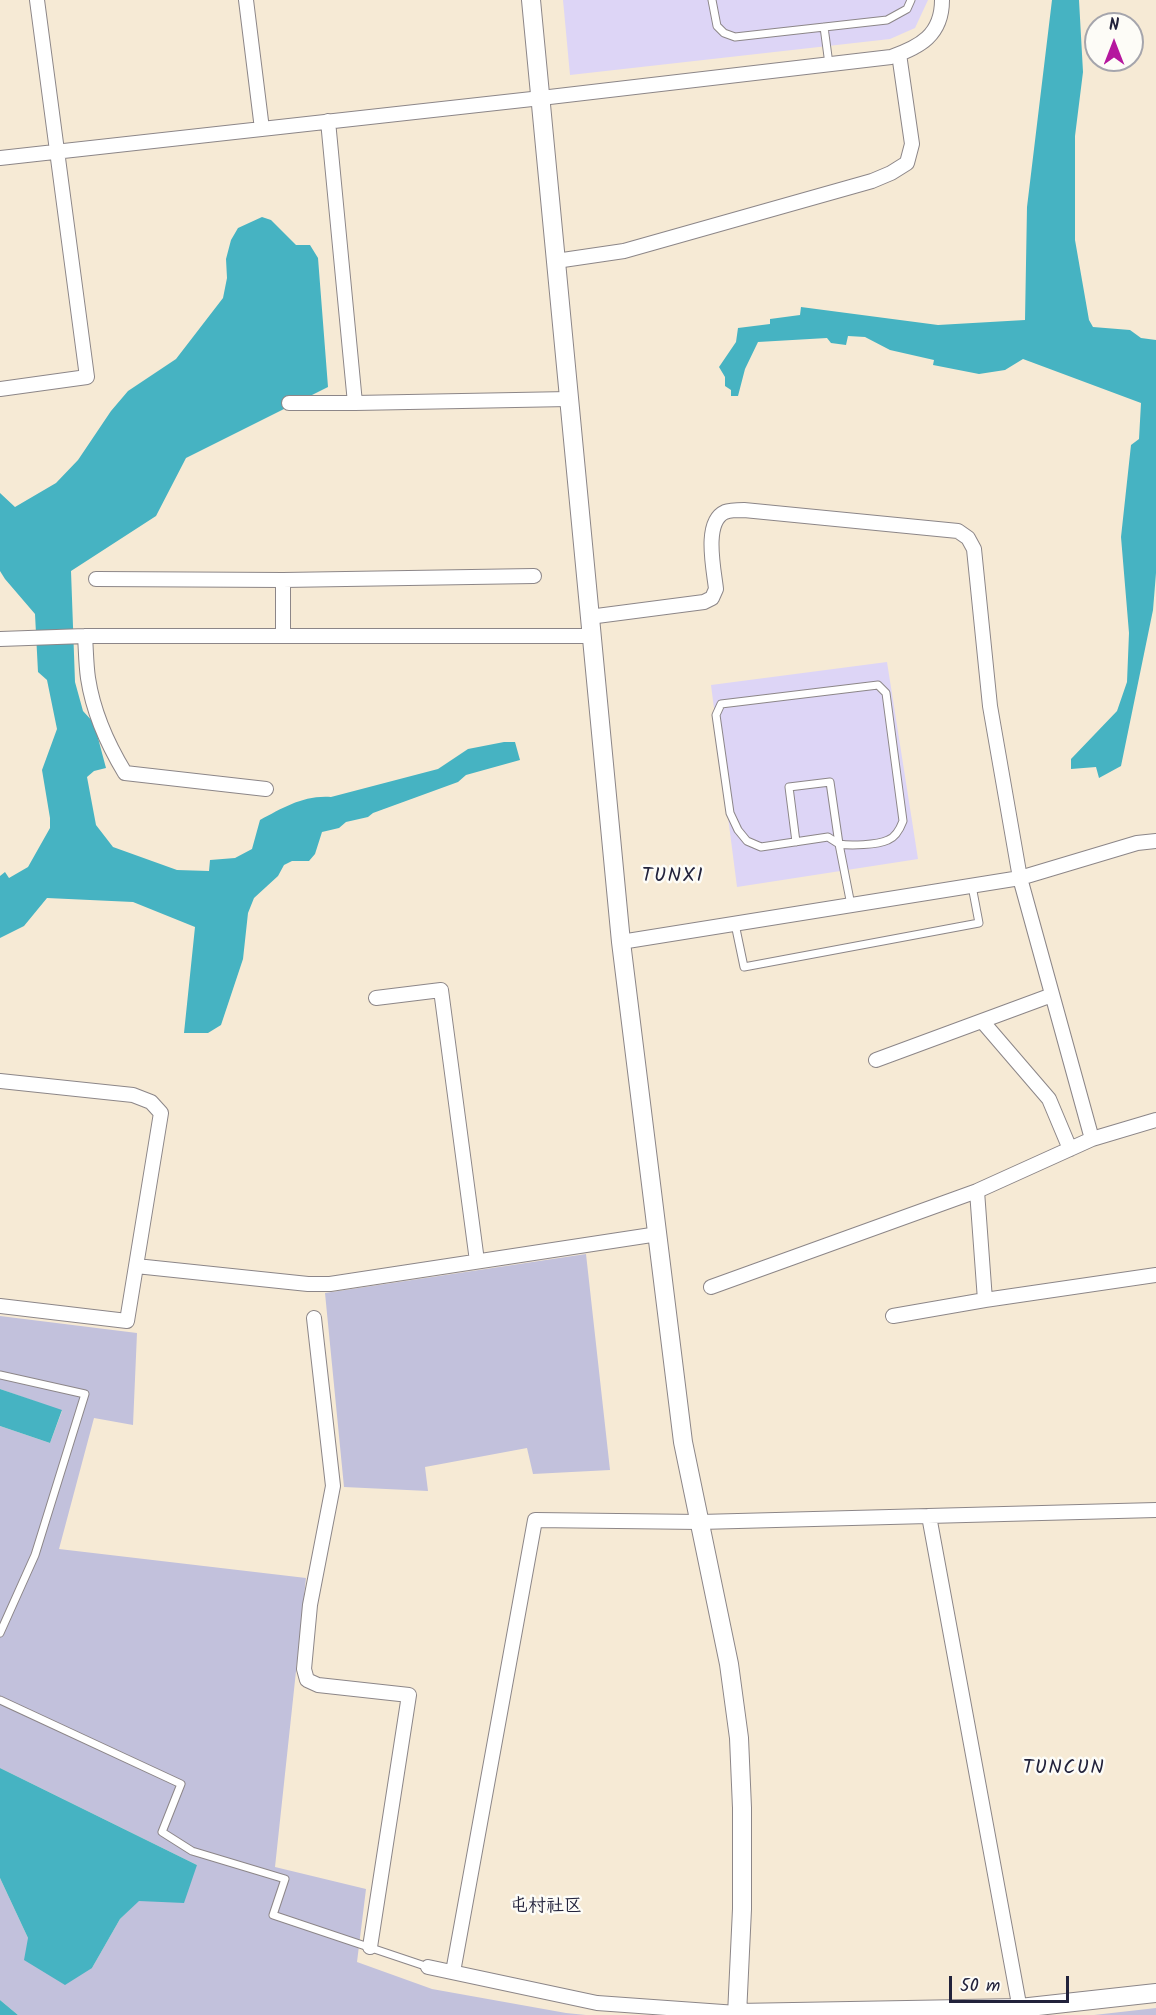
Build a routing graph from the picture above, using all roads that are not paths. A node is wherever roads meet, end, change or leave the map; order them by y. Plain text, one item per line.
1 (37, 0) edge
2 (246, 0) edge
3 (531, 0) edge
4 (712, 0) edge
5 (910, 0) edge
6 (942, 0) edge
7 (824, 27) junction
8 (899, 54) junction
9 (829, 64) junction
10 (541, 98) junction
11 (328, 122) junction
12 (262, 129) junction
13 (57, 151) junction
14 (0, 158) edge
15 (556, 261) junction
16 (0, 389) edge
17 (569, 399) junction
18 (288, 403) dead end
19 (355, 403) junction
20 (534, 576) dead end
21 (96, 579) dead end
22 (283, 580) junction
23 (589, 617) junction
24 (283, 636) junction
25 (591, 636) junction
26 (80, 637) junction
27 (0, 639) edge
28 (266, 789) dead end
29 (1156, 841) edge
30 (796, 842) junction
31 (839, 844) junction
32 (1020, 878) junction
33 (972, 886) junction
34 (851, 905) junction
35 (735, 924) junction
36 (621, 942) junction
37 (1052, 995) junction
38 (376, 998) dead end
39 (982, 1021) junction
40 (876, 1060) dead end
41 (0, 1081) edge
42 (1156, 1120) edge
43 (1092, 1139) junction
44 (1070, 1149) junction
45 (977, 1191) junction
46 (658, 1234) junction
47 (477, 1262) junction
48 (136, 1266) junction
49 (1156, 1275) edge
50 (711, 1287) dead end
51 (985, 1300) junction
52 (0, 1306) edge
53 (893, 1316) dead end
54 (314, 1318) dead end
55 (0, 1375) edge
56 (1156, 1510) edge
57 (929, 1516) junction
58 (700, 1522) junction
59 (0, 1633) edge
60 (0, 1700) edge
61 (370, 1947) junction
62 (428, 1966) joint
63 (453, 1972) junction
64 (1156, 1993) edge
65 (646, 2011) edge
66 (1021, 2011) edge
67 (737, 2014) edge

1 - 13 street
2 - 12 street
3 - 10 main road
4 - 7 lane
5 - 7 lane
6 - 8 street
7 - 9 lane
8 - 9 street
8 - 15 street
9 - 10 street
10 - 11 street
10 - 15 main road
11 - 12 street
11 - 19 street
12 - 13 street
13 - 14 street
13 - 16 street
15 - 17 main road
17 - 19 street
17 - 23 main road
18 - 19 street
20 - 22 street
21 - 22 street
22 - 24 street
23 - 25 main road
23 - 32 street
24 - 25 street
24 - 26 street
25 - 36 main road
26 - 27 street
26 - 28 street
29 - 32 street
30 - 31 lane
30 - 31 lane
30 - 31 lane
31 - 34 lane
32 - 33 street
32 - 37 street
33 - 34 street
33 - 35 lane
34 - 35 street
35 - 36 street
36 - 46 main road
37 - 39 street
37 - 43 street
38 - 47 street
39 - 40 street
39 - 44 street
41 - 48 street
42 - 43 street
43 - 44 street
44 - 45 street
45 - 50 street
45 - 51 street
46 - 47 street
46 - 58 main road
47 - 48 street
48 - 52 street
49 - 51 street
51 - 53 street
54 - 61 street
55 - 59 lane
56 - 57 street
57 - 58 street
57 - 66 street
58 - 63 street
58 - 67 main road
60 - 61 lane
61 - 62 lane
62 - 63 street
63 - 65 street
64 - 66 main road
65 - 67 street
66 - 67 main road

